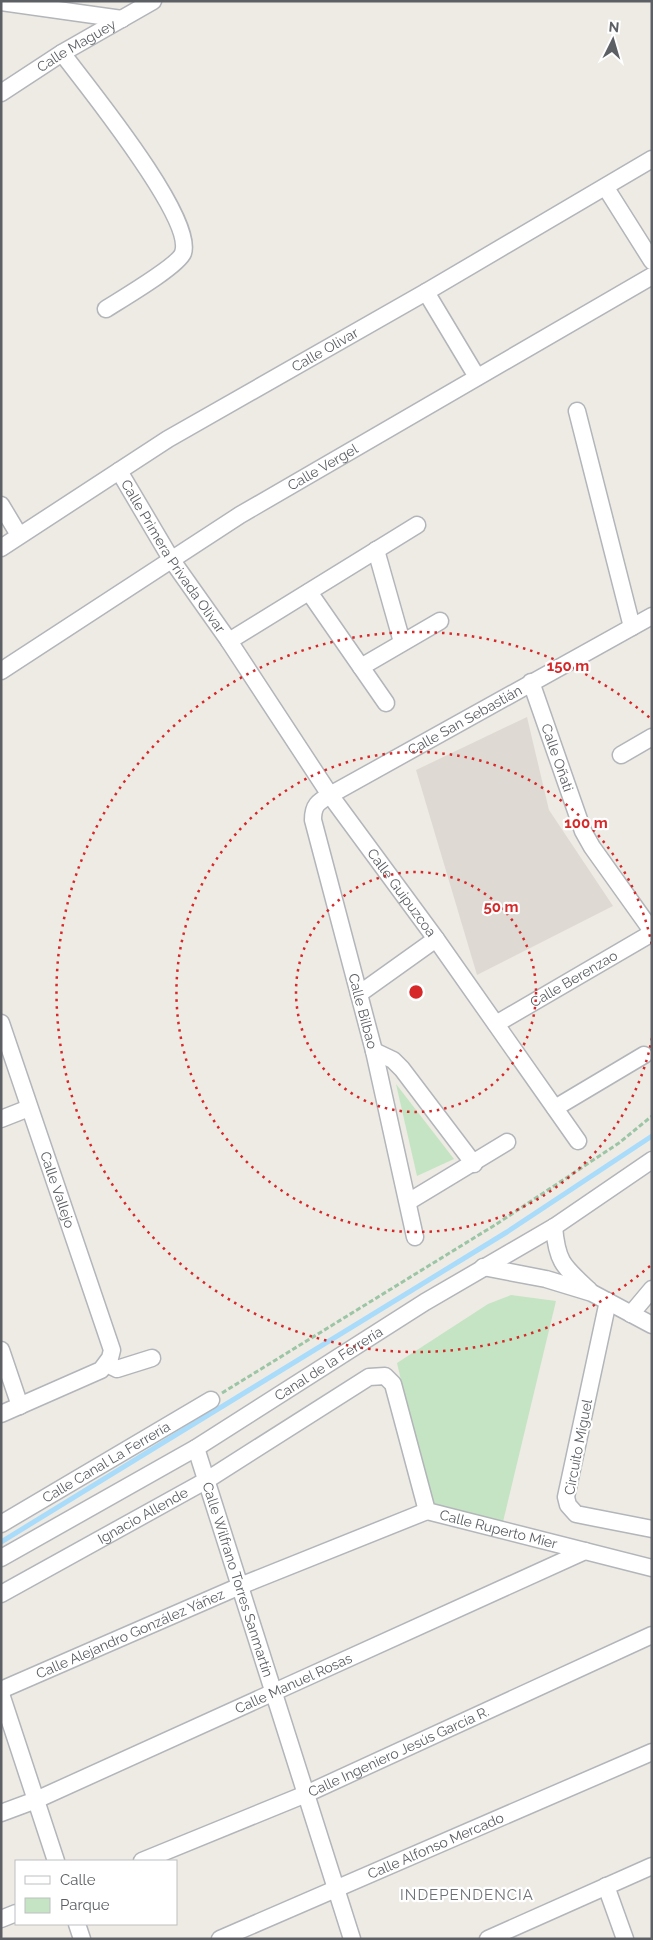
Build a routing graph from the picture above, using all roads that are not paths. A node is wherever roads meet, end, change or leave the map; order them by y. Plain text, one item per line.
1 (154, 1) edge
2 (1, 2) edge
3 (122, 19) junction
4 (62, 53) junction
5 (1, 93) edge
6 (652, 159) edge
7 (606, 188) junction
8 (652, 260) edge
9 (652, 276) edge
10 (426, 292) junction
11 (106, 309) dead end
12 (477, 378) junction
13 (576, 411) dead end
14 (119, 471) junction
15 (1, 505) edge
16 (417, 525) dead end
17 (19, 535) junction
18 (1, 548) edge
19 (376, 550) junction
20 (171, 559) junction
21 (309, 592) junction
22 (652, 616) edge
23 (440, 621) dead end
24 (632, 627) junction
25 (229, 641) junction
26 (402, 642) junction
27 (361, 667) junction
28 (1, 671) edge
29 (531, 682) junction
30 (386, 702) dead end
31 (652, 737) edge
32 (621, 755) dead end
33 (330, 795) junction
34 (652, 932) edge
35 (436, 939) junction
36 (359, 994) junction
37 (1, 1023) edge
38 (496, 1024) junction
39 (374, 1051) junction
40 (644, 1055) dead end
41 (29, 1108) junction
42 (555, 1108) junction
43 (1, 1119) edge
44 (578, 1140) dead end
45 (507, 1142) dead end
46 (652, 1160) edge
47 (474, 1164) junction
48 (408, 1202) junction
49 (554, 1227) junction
50 (415, 1237) dead end
51 (483, 1267) junction
52 (652, 1289) edge
53 (592, 1293) junction
54 (608, 1301) junction
55 (632, 1314) junction
56 (652, 1325) edge
57 (1, 1350) edge
58 (152, 1358) dead end
59 (109, 1361) junction
60 (385, 1376) joint
61 (212, 1400) road end
62 (20, 1406) junction
63 (1, 1414) edge
64 (196, 1448) junction
65 (207, 1480) junction
66 (427, 1511) junction
67 (1, 1524) edge
68 (652, 1529) edge
69 (585, 1552) junction
70 (1, 1558) edge
71 (652, 1568) edge
72 (240, 1586) junction
73 (1, 1594) edge
74 (652, 1635) edge
75 (1, 1690) edge
76 (274, 1693) junction
77 (1, 1694) edge
78 (650, 1759) edge
79 (306, 1794) junction
80 (36, 1800) junction
81 (1, 1813) edge
82 (56, 1860) edge
83 (144, 1860) edge
84 (652, 1866) edge
85 (606, 1886) junction
86 (336, 1888) junction
87 (15, 1912) edge
88 (1, 1919) edge
89 (77, 1925) edge
90 (490, 1938) edge
91 (82, 1939) edge
92 (220, 1939) edge
93 (352, 1939) edge
94 (625, 1939) edge

1 - 3 street, Calle Maguey
2 - 3 street
3 - 4 street, Calle Maguey
4 - 5 street, Calle Maguey
4 - 11 street
6 - 7 street, Calle Olivar
7 - 8 street
7 - 10 street, Calle Olivar
9 - 12 street, Calle Vergel
10 - 12 street
10 - 14 street, Calle Olivar
12 - 20 street, Calle Vergel
13 - 24 street
14 - 17 street, Calle Olivar
14 - 20 street, Calle Primera Privada Olivar
15 - 17 street
16 - 19 street
17 - 18 street, Calle Olivar
19 - 21 street
19 - 26 street
20 - 25 street, Calle Primera Privada Olivar
20 - 28 street, Calle Vergel
21 - 25 street
21 - 27 street
22 - 24 street, Calle San Sebastián
23 - 26 street
24 - 29 street, Calle San Sebastián
25 - 33 street, Calle Guipuzcoa
26 - 27 street
27 - 30 street
29 - 33 street, Calle San Sebastián
29 - 34 street, Calle Oñati
31 - 32 street
33 - 35 street, Calle Guipuzcoa
33 - 36 street, Calle Bilbao
34 - 38 street, Calle Berenzao
35 - 36 street
35 - 38 street, Calle Guipuzcoa
36 - 39 street, Calle Bilbao
37 - 41 street, Calle Vallejo
38 - 42 street, Calle Guipuzcoa
39 - 47 street
39 - 48 street, Calle Bilbao
40 - 42 street
41 - 43 street
41 - 59 street, Calle Vallejo
42 - 44 street, Calle Guipuzcoa
45 - 47 street
46 - 49 street, Canal de la Ferrería
47 - 48 street
48 - 50 street, Calle Bilbao
49 - 51 street, Canal de la Ferrería
49 - 53 street
51 - 53 street
51 - 64 street, Canal de la Ferrería
52 - 55 street
53 - 54 street
54 - 55 street
54 - 68 street, Circuito Miguel
55 - 56 street
57 - 62 street
58 - 59 street
59 - 62 street
60 - 65 street, Ignacio Allende
60 - 66 street, Calle Ruperto Mier
61 - 67 street, Calle Canal La Ferrería
62 - 63 street
64 - 65 street, Calle Wilfrano Torres Sanmartín
64 - 70 street, Canal de la Ferrería
65 - 72 street, Calle Wilfrano Torres Sanmartín
65 - 73 street, Ignacio Allende
66 - 69 street, Calle Ruperto Mier
66 - 72 street, Calle Alejandro González Yáñez
69 - 71 street, Calle Ruperto Mier
69 - 76 street, Calle Manuel Rosas
72 - 75 street, Calle Alejandro González Yáñez
72 - 76 street, Calle Wilfrano Torres Sanmartín
74 - 79 street, Calle Ingeniero Jesús García R.
76 - 79 street, Calle Wilfrano Torres Sanmartín
76 - 80 street, Calle Manuel Rosas
77 - 80 street
78 - 86 street, Calle Alfonso Mercado
79 - 83 street, Calle Ingeniero Jesús García R.
79 - 86 street, Calle Wilfrano Torres Sanmartín
80 - 81 street, Calle Manuel Rosas
80 - 82 street
84 - 85 street
85 - 90 street
85 - 94 street
86 - 92 street, Calle Alfonso Mercado
86 - 93 street, Calle Wilfrano Torres Sanmartín
87 - 88 street
89 - 91 street

